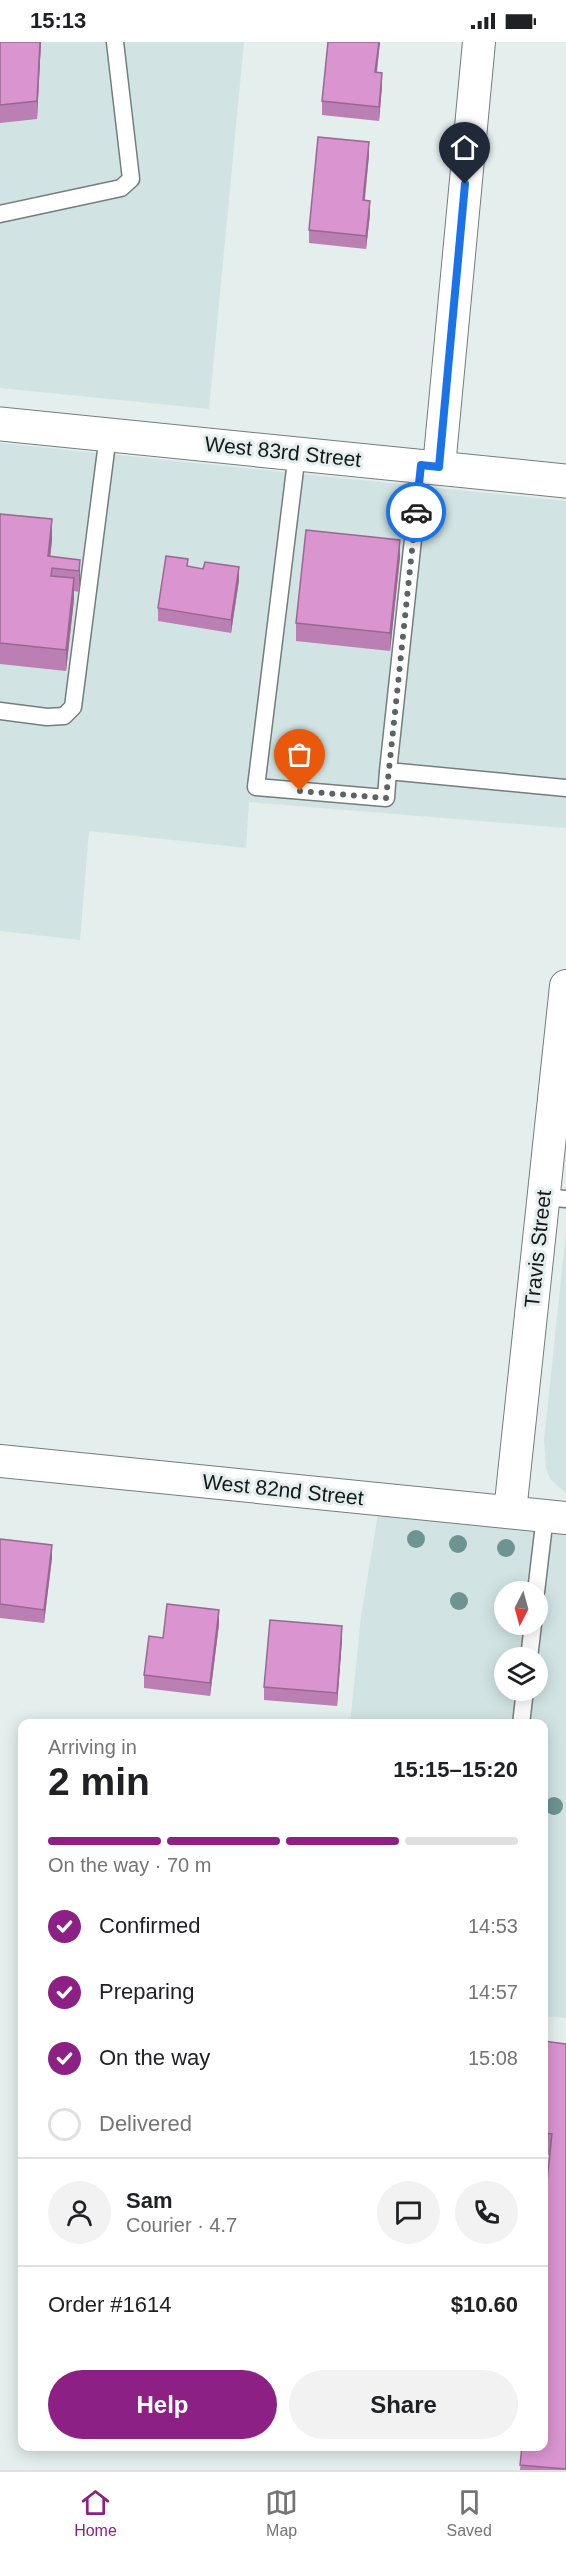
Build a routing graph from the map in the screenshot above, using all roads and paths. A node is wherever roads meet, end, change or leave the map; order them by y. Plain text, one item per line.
1 (115, 42) edge
2 (479, 42) edge
3 (0, 214) edge
4 (0, 424) edge
5 (108, 435) junction
6 (297, 453) junction
7 (430, 466) junction
8 (566, 481) edge
9 (0, 711) edge
10 (388, 771) junction
11 (566, 788) edge
12 (566, 986) edge
13 (560, 1092) edge
14 (555, 1198) edge
15 (0, 1461) edge
16 (510, 1512) junction
17 (555, 1517) edge
18 (539, 1581) edge
19 (524, 1701) edge
20 (522, 1719) edge

1 - 3 lane
2 - 7 street
4 - 5 street, West 83rd Street
5 - 6 street, West 83rd Street
5 - 9 lane
6 - 7 street, West 83rd Street
6 - 10 lane
7 - 8 street, West 83rd Street
7 - 10 lane
10 - 11 lane
12 - 13 street, Travis Street
13 - 14 street, Travis Street
14 - 16 street, Travis Street
15 - 16 street, West 82nd Street
16 - 17 street, West 82nd Street
17 - 18 lane
19 - 20 lane

